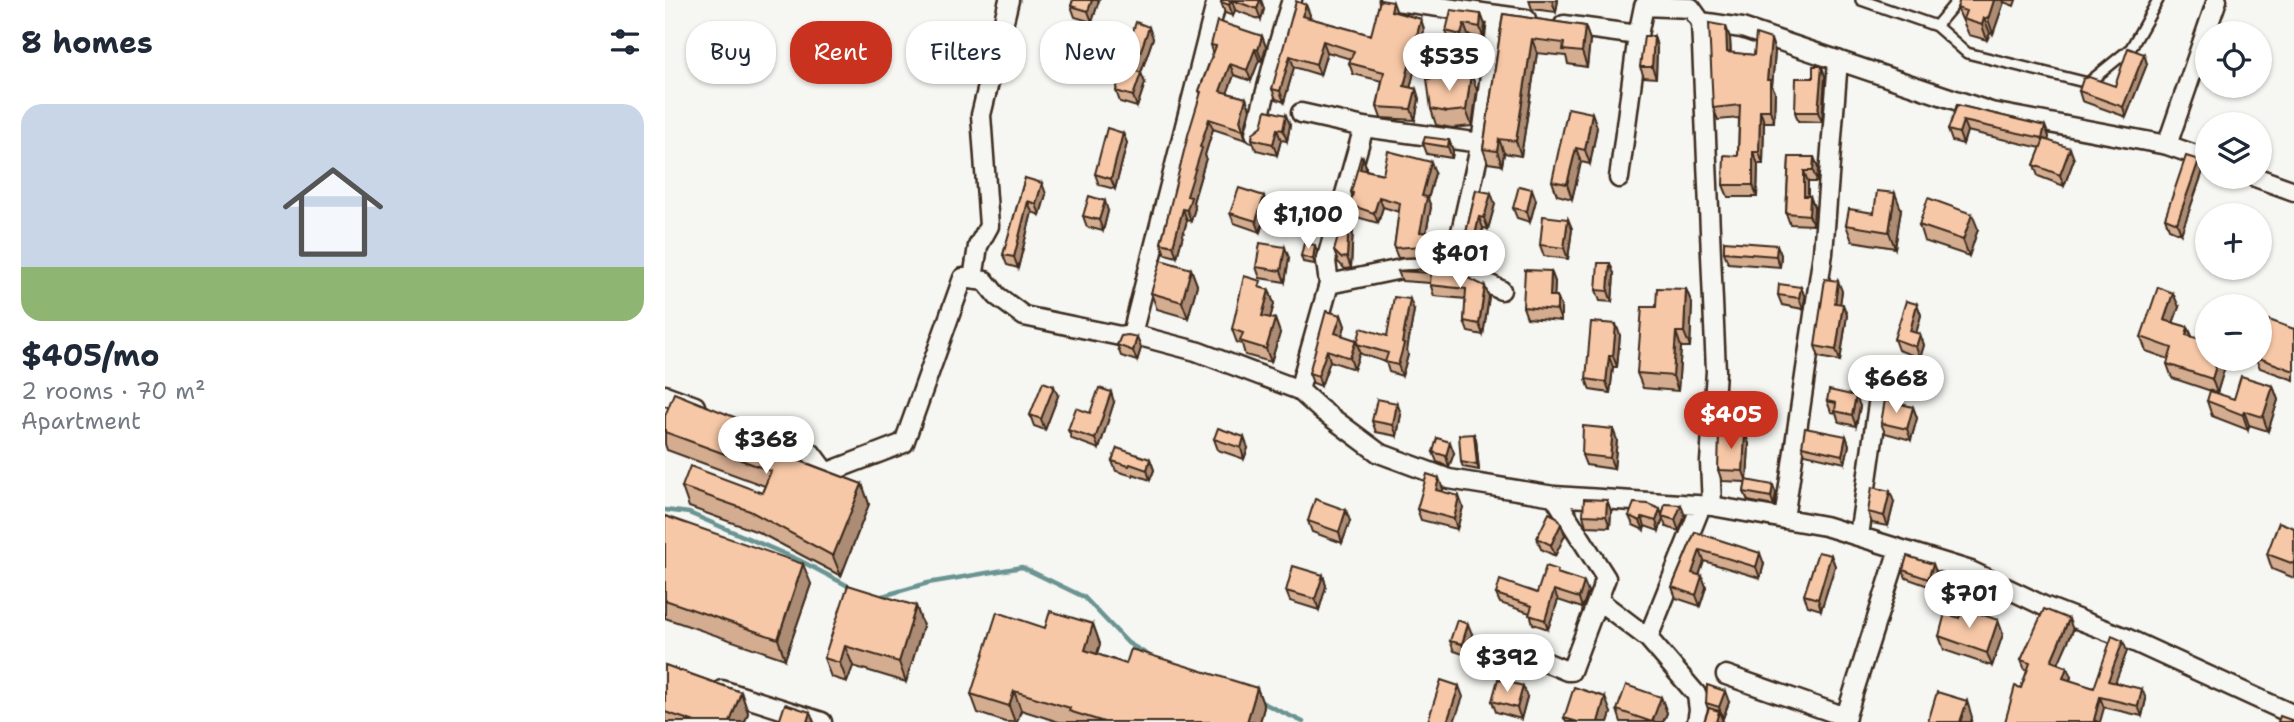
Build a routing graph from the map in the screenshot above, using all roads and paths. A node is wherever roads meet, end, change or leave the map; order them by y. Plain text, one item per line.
1 (1009, 0) edge
2 (1217, 0) edge
3 (1292, 0) edge
4 (1389, 0) edge
5 (1861, 0) edge
6 (1958, 0) edge
7 (2158, 0) edge
8 (2217, 0) edge
9 (1695, 10) edge
10 (1499, 15) junction
11 (1936, 26) junction
12 (1638, 35) junction
13 (1838, 60) junction
14 (1301, 113) dead end
15 (1364, 127) junction
16 (1255, 133) edge
17 (1481, 143) junction
18 (2167, 145) junction
19 (2195, 155) edge
20 (1619, 177) dead end
21 (2272, 183) edge
22 (2294, 191) edge
23 (1453, 267) junction
24 (973, 279) junction
25 (1329, 284) junction
26 (1501, 290) dead end
27 (1132, 334) junction
28 (1299, 390) junction
29 (1880, 390) dead end
30 (665, 395) edge
31 (713, 412) edge
32 (750, 427) edge
33 (1554, 496) junction
34 (1706, 506) junction
35 (1784, 519) junction
36 (1859, 536) junction
37 (1899, 549) junction
38 (1598, 600) junction
39 (1648, 638) junction
40 (1514, 649) dead end
41 (1726, 675) dead end
42 (704, 685) edge
43 (2294, 715) edge
44 (1845, 720) edge
45 (822, 722) edge
46 (1697, 722) edge

1 - 24 street
2 - 27 street
3 - 16 street
4 - 10 street
5 - 11 lane
6 - 11 lane
7 - 11 lane
8 - 18 street
9 - 12 street
9 - 13 street
9 - 34 street
10 - 12 street
10 - 17 street
12 - 20 street
13 - 18 street
13 - 35 street
14 - 15 street
15 - 17 street
15 - 25 street
17 - 23 street
18 - 19 street
21 - 22 street
23 - 25 street
23 - 26 street
24 - 27 street
24 - 32 street
25 - 28 street
27 - 28 street
28 - 33 street
29 - 36 street
30 - 31 street
33 - 34 street
33 - 38 street
34 - 35 street
34 - 39 street
35 - 36 street
36 - 37 street
37 - 43 street
37 - 44 street
38 - 39 street
38 - 40 street
39 - 46 street
41 - 44 street
42 - 45 street

